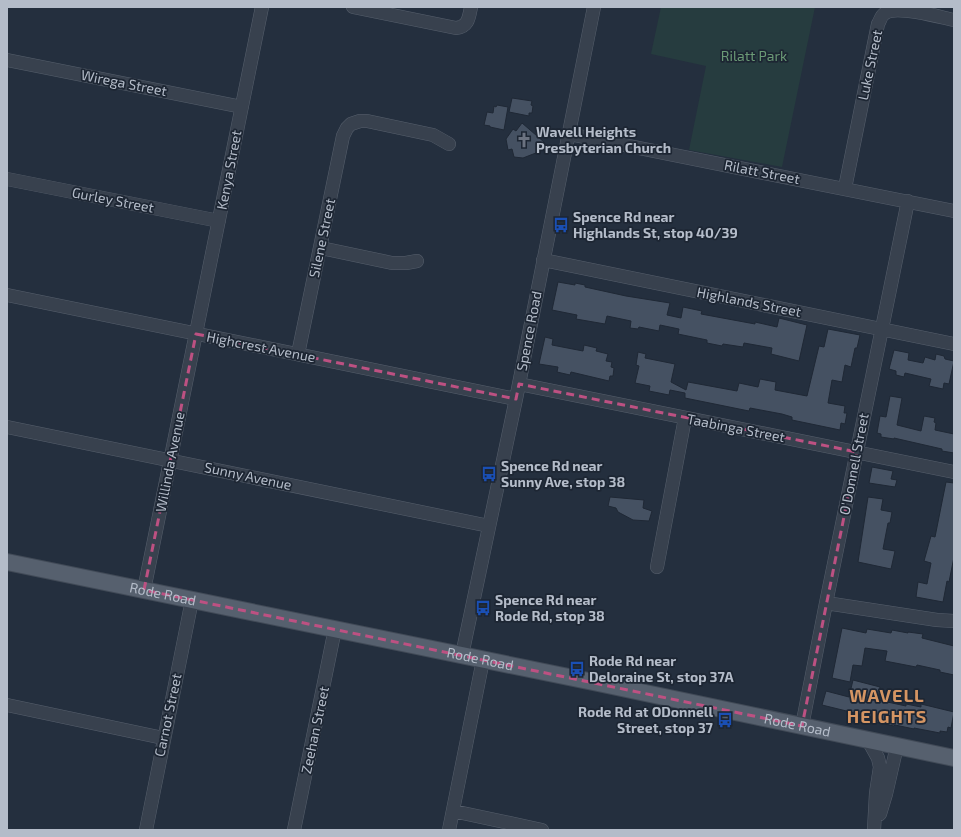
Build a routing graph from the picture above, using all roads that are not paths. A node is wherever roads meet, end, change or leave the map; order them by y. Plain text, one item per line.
1 (262, 7) edge
2 (353, 7) edge
3 (471, 7) edge
4 (594, 7) edge
5 (954, 20) edge
6 (7, 60) edge
7 (242, 107) junction
8 (569, 134) junction
9 (449, 144) dead end
10 (7, 179) edge
11 (845, 188) junction
12 (908, 201) junction
13 (954, 211) edge
14 (219, 221) junction
15 (321, 248) junction
16 (543, 260) junction
17 (417, 261) dead end
18 (7, 295) edge
19 (882, 329) junction
20 (196, 334) junction
21 (954, 344) edge
22 (298, 354) junction
23 (519, 384) junction
24 (516, 399) junction
25 (685, 418) junction
26 (7, 427) edge
27 (857, 452) junction
28 (170, 460) junction
29 (954, 472) edge
30 (489, 526) junction
31 (7, 562) edge
32 (657, 567) dead end
33 (144, 590) junction
34 (192, 600) junction
35 (826, 603) junction
36 (954, 621) edge
37 (335, 629) junction
38 (462, 655) junction
39 (483, 660) junction
40 (7, 705) edge
41 (802, 726) junction
42 (164, 738) junction
43 (868, 740) junction
44 (897, 746) junction
45 (954, 758) edge
46 (453, 811) junction
47 (146, 830) edge
48 (294, 830) edge
49 (449, 830) edge
50 (542, 830) edge
51 (874, 830) edge

1 - 7 street, Kenya Street
2 - 3 street
4 - 8 street, Spence Road
5 - 11 street, Luke Street
6 - 7 street, Wirega Street
7 - 14 street, Kenya Street
8 - 11 street, Rilatt Street
8 - 16 street, Spence Road
9 - 15 street, Silene Street
10 - 14 street, Gurley Street
11 - 12 street, Rilatt Street
12 - 13 street, Rilatt Street
12 - 19 street, O'Donnell Street
14 - 20 street, Kenya Street
15 - 17 street
15 - 22 street, Silene Street
16 - 19 street, Highlands Street
16 - 23 street, Spence Road
18 - 20 street, Highcrest Avenue
19 - 21 street, Highlands Street
19 - 27 street, O'Donnell Street
20 - 22 street, Highcrest Avenue
20 - 28 street, Willinda Avenue
22 - 24 street, Highcrest Avenue
23 - 24 street, Spence Road
23 - 25 street, Taabinga Street
24 - 30 street, Spence Road
25 - 27 street, Taabinga Street
25 - 32 street
26 - 28 street, Sunny Avenue
27 - 29 street, Taabinga Street
27 - 35 street, O'Donnell Street
28 - 30 street, Sunny Avenue
28 - 33 street, Willinda Avenue
30 - 38 street, Spence Road
31 - 33 main road, Rode Road
33 - 34 main road, Rode Road
34 - 37 main road, Rode Road
34 - 42 street, Carnot Street
35 - 36 street
35 - 41 street, O'Donnell Street
37 - 38 main road, Rode Road
37 - 48 street, Zeehan Street
38 - 39 main road, Rode Road
39 - 41 main road, Rode Road
39 - 46 street
40 - 42 street
41 - 43 main road, Rode Road
42 - 47 street, Carnot Street
43 - 44 main road, Rode Road
43 - 51 street
44 - 45 main road, Rode Road
44 - 51 street
46 - 49 street
46 - 50 street

